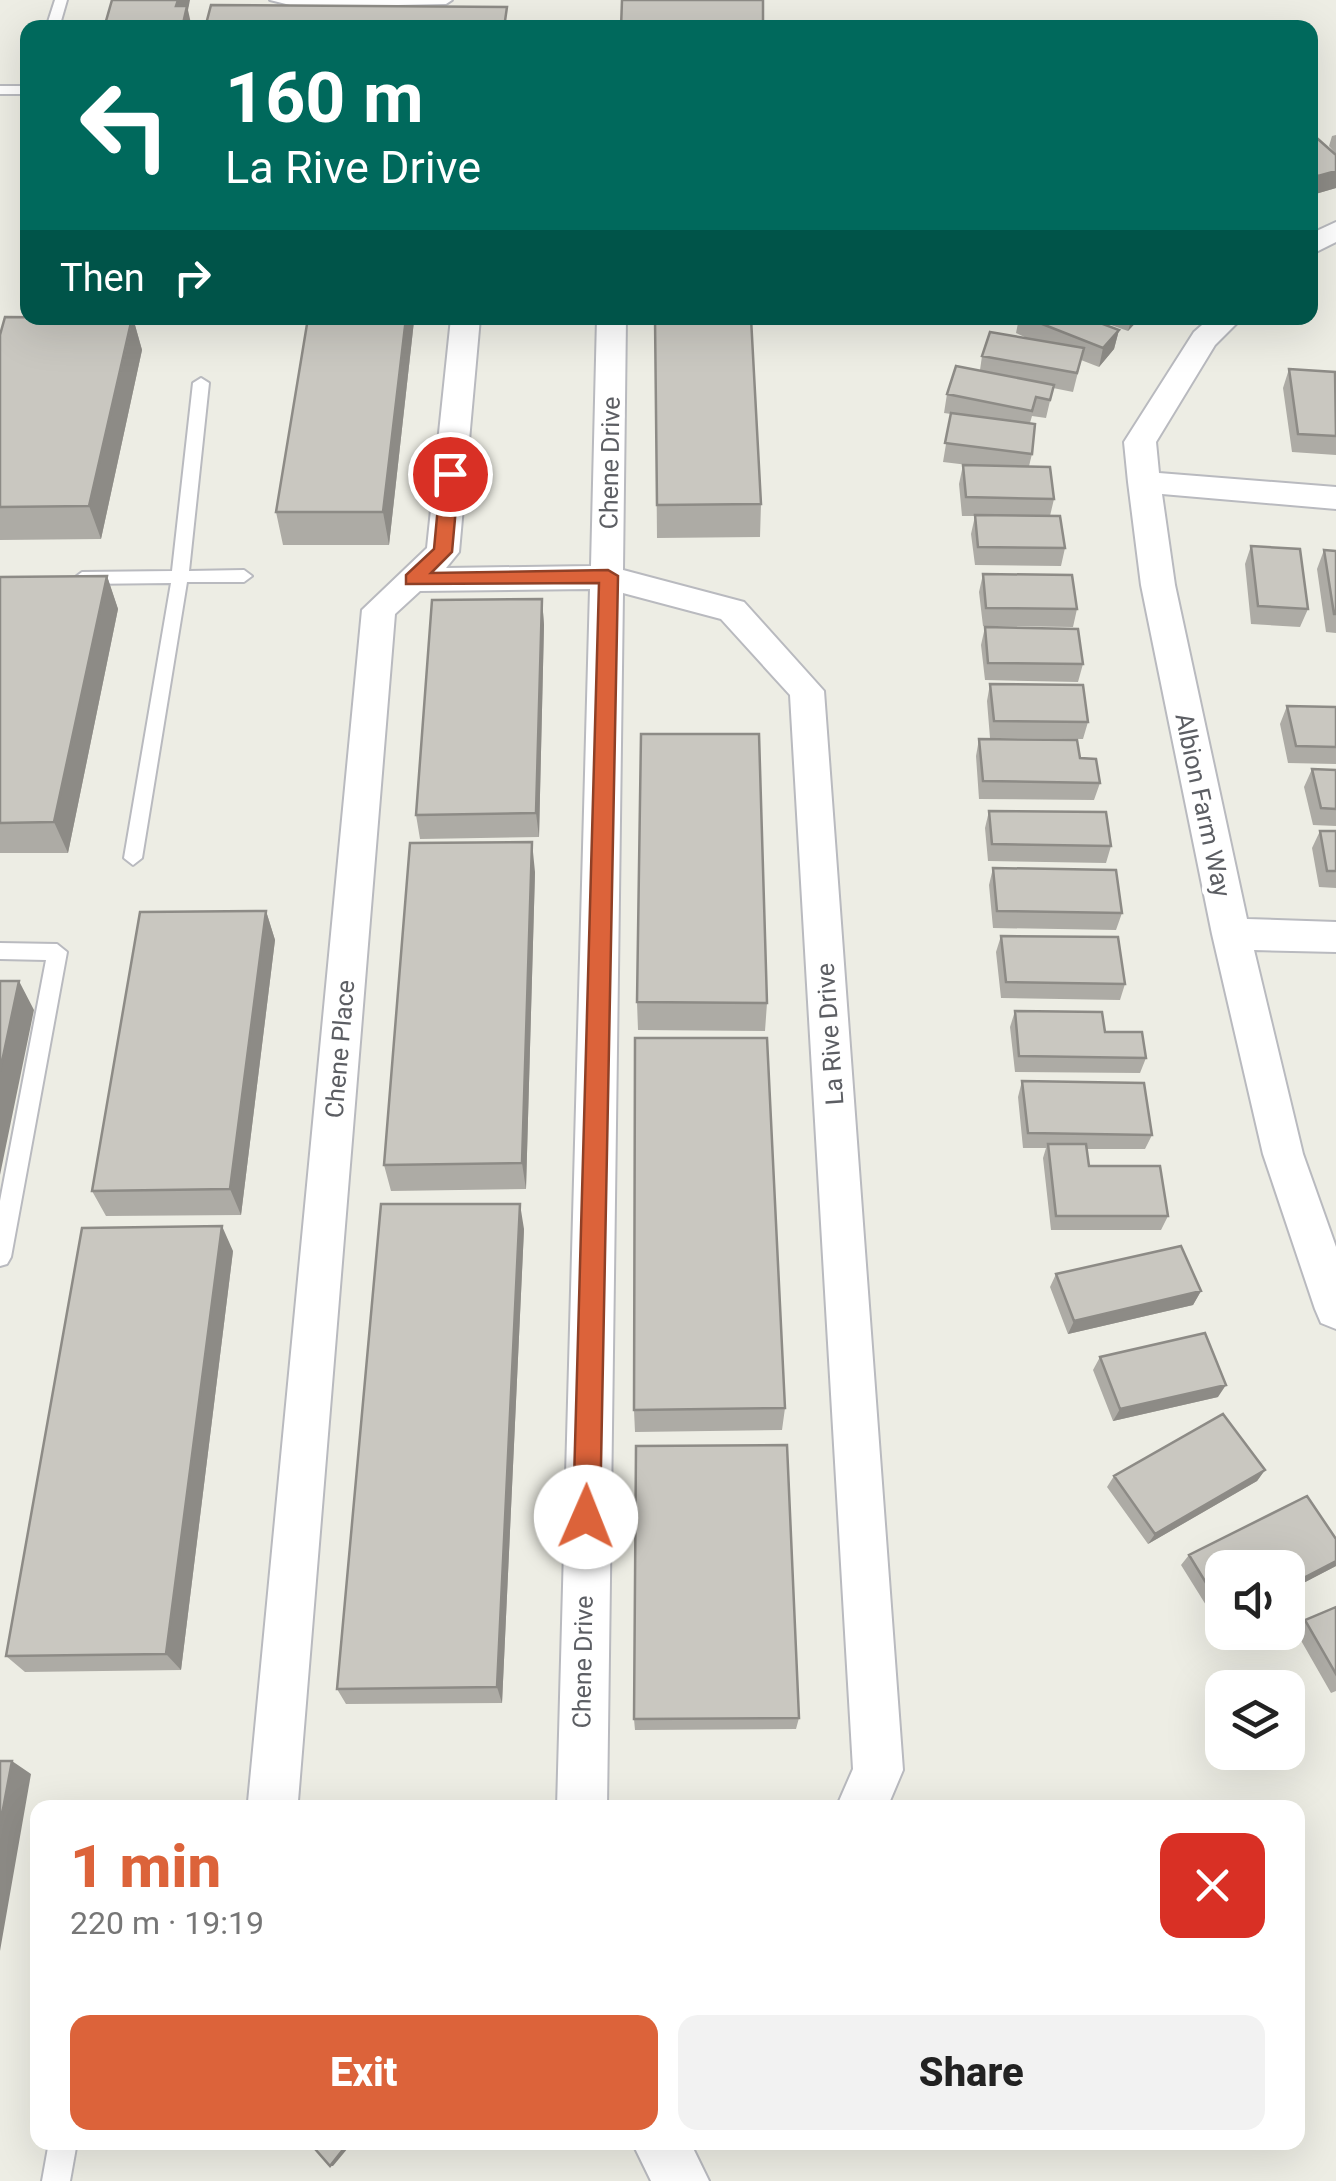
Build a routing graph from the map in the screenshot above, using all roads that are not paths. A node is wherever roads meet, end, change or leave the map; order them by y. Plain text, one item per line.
1 (276, 0) edge
2 (446, 0) edge
3 (366, 1) edge
4 (464, 325) edge
5 (612, 325) edge
6 (1219, 325) edge
7 (201, 384) dead end
8 (1144, 482) junction
9 (1336, 498) edge
10 (180, 576) junction
11 (244, 576) dead end
12 (608, 576) junction
13 (72, 578) edge
14 (412, 580) junction
15 (133, 858) dead end
16 (1231, 934) junction
17 (1336, 937) edge
18 (0, 951) edge
19 (0, 1257) edge
20 (1336, 1309) edge
21 (272, 1800) edge
22 (582, 1800) edge
23 (865, 1800) edge
24 (62, 2150) edge
25 (665, 2150) edge
26 (56, 2181) edge
27 (682, 2181) edge

1 - 3 lane
2 - 3 lane
4 - 14 street, Chene Place
5 - 12 street, Chene Drive
6 - 8 street, Albion Farm Way
7 - 10 lane
8 - 9 street
8 - 16 street, Albion Farm Way
10 - 11 lane
10 - 13 lane
10 - 15 lane
12 - 14 street, La Rive Drive
12 - 22 street, Chene Drive
12 - 23 street, La Rive Drive
14 - 21 street, Chene Place
16 - 17 street
16 - 20 street, Albion Farm Way
18 - 19 lane
24 - 26 lane
25 - 27 street

